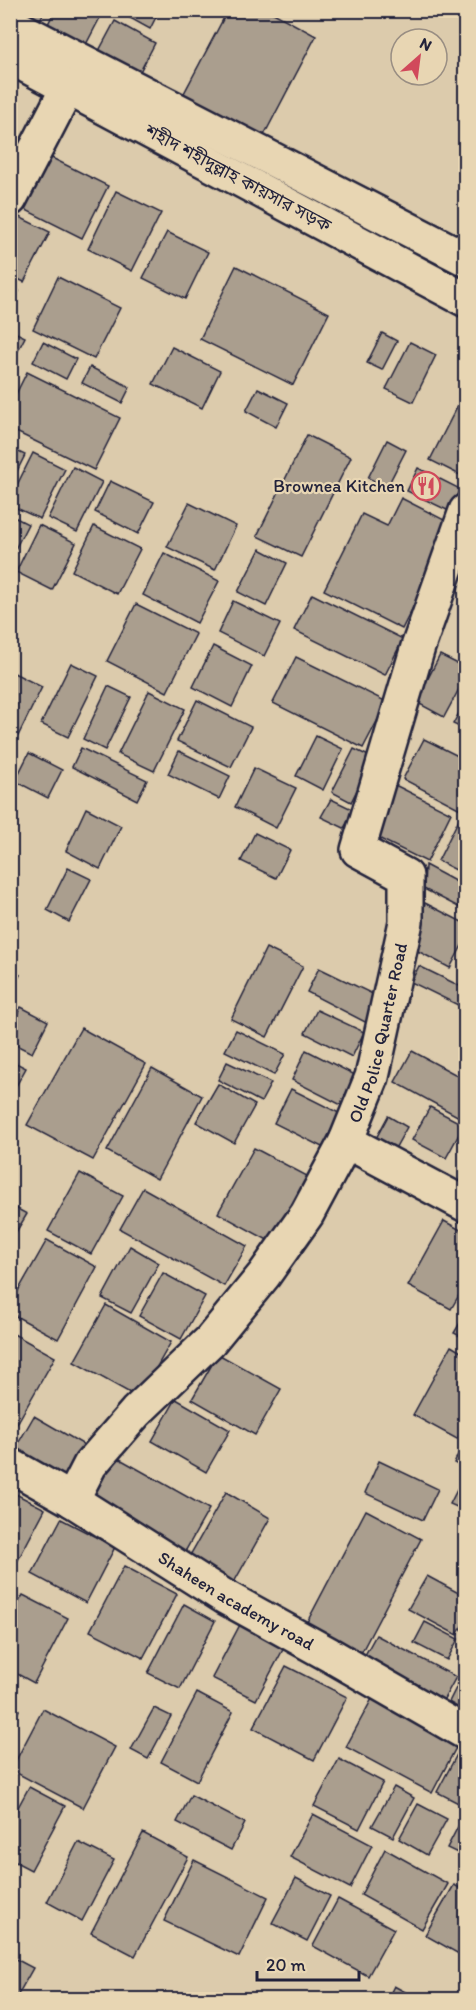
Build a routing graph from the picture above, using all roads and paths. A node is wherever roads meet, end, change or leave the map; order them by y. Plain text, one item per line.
1 (10, 24) edge
2 (10, 57) edge
3 (68, 87) junction
4 (10, 199) edge
5 (465, 260) edge
6 (465, 300) edge
7 (465, 511) edge
8 (346, 1141) junction
9 (465, 1205) edge
10 (10, 1465) edge
11 (72, 1500) junction
12 (465, 1733) edge

1 - 5 street, শহীদ শহীদুল্লাহ কায়সার সড়ক
2 - 3 street, শহীদ শহীদুল্লাহ কায়সার সড়ক
3 - 4 street
3 - 6 street, শহীদ শহীদুল্লাহ কায়সার সড়ক
7 - 8 street, Old Police Quarter Road
8 - 9 street
8 - 11 street, Old Police Quarter Road
10 - 11 street, Shaheen academy road
11 - 12 street, Shaheen academy road

